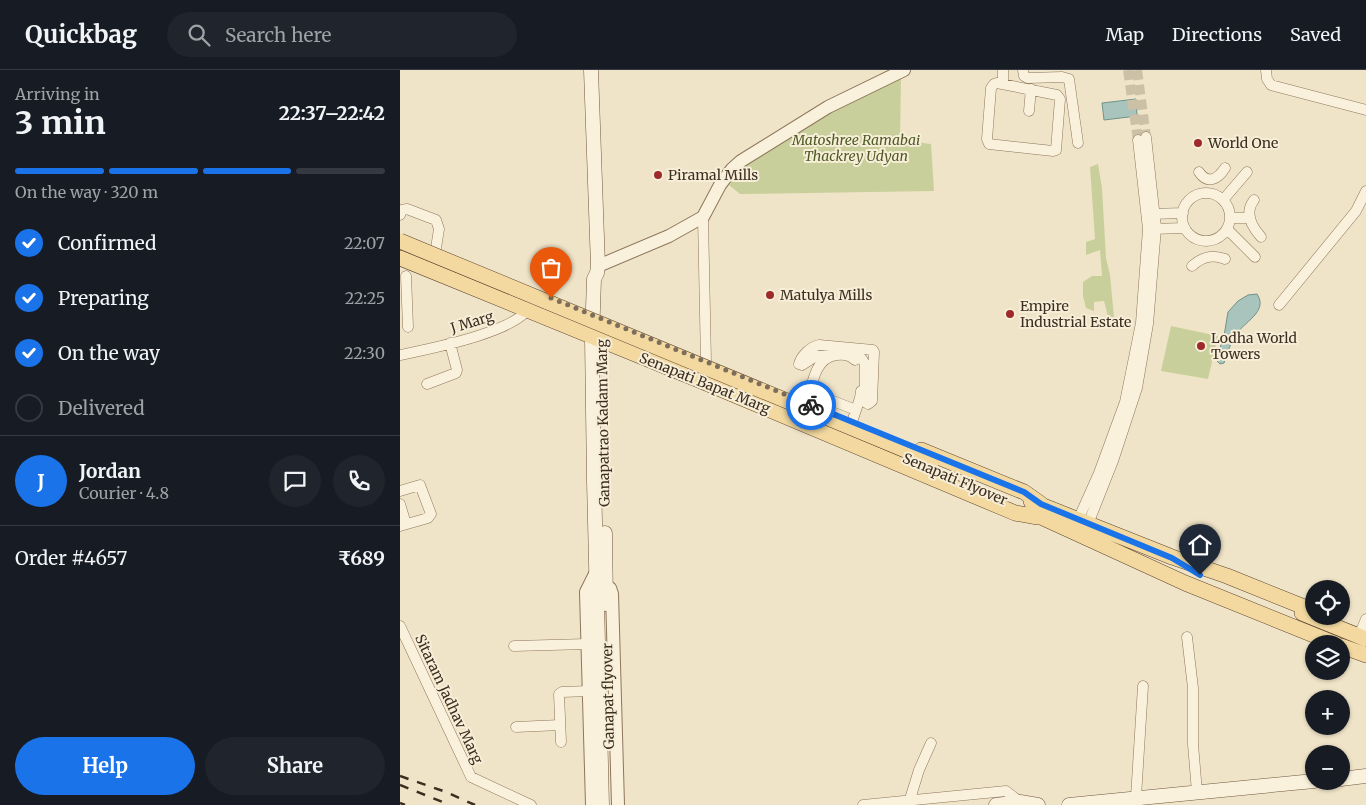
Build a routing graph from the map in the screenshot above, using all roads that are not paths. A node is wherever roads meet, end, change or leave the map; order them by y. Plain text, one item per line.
1 (591, 70) edge
2 (904, 70) edge
3 (1003, 70) edge
4 (1023, 70) edge
5 (1266, 70) edge
6 (1048, 74) edge
7 (1003, 84) junction
8 (1031, 90) junction
9 (1366, 110) edge
10 (1029, 111) dead end
11 (1142, 139) tunnel mouth
12 (1078, 143) dead end
13 (1225, 168) dead end
14 (1199, 172) dead end
15 (1247, 172) dead end
16 (1211, 179) junction
17 (1366, 191) edge
18 (1210, 193) junction
19 (1223, 200) junction
20 (1254, 200) dead end
21 (1183, 213) junction
22 (1151, 214) junction
23 (400, 215) edge
24 (703, 216) junction
25 (1230, 218) junction
26 (1250, 218) junction
27 (1152, 228) junction
28 (1185, 228) junction
29 (1227, 229) junction
30 (400, 233) edge
31 (1261, 237) dead end
32 (400, 241) edge
33 (1209, 241) junction
34 (436, 248) junction
35 (400, 249) edge
36 (1211, 256) junction
37 (1255, 257) dead end
38 (400, 258) edge
39 (1225, 259) dead end
40 (1192, 266) dead end
41 (598, 270) junction
42 (406, 276) dead end
43 (537, 292) junction
44 (1279, 305) dead end
45 (528, 310) junction
46 (598, 318) junction
47 (408, 327) dead end
48 (597, 340) junction
49 (450, 343) junction
50 (400, 356) edge
51 (830, 356) junction
52 (851, 357) junction
53 (706, 362) junction
54 (699, 380) junction
55 (426, 384) dead end
56 (808, 398) junction
57 (854, 416) junction
58 (931, 465) junction
59 (400, 490) edge
60 (400, 504) edge
61 (1039, 510) junction
62 (1083, 522) junction
63 (403, 525) edge
64 (601, 574) junction
65 (1193, 576) junction
66 (1305, 608) edge
67 (1350, 625) edge
68 (400, 626) edge
69 (1365, 630) edge
70 (1317, 635) edge
71 (1187, 637) dead end
72 (588, 644) junction
73 (514, 646) dead end
74 (1366, 648) edge
75 (1350, 650) edge
76 (1366, 656) edge
77 (1143, 686) dead end
78 (589, 691) junction
79 (560, 725) junction
80 (516, 726) dead end
81 (561, 742) dead end
82 (931, 743) dead end
83 (1366, 776) edge
84 (1350, 778) edge
85 (1305, 782) edge
86 (1196, 792) junction
87 (1136, 797) junction
88 (910, 799) junction
89 (1021, 804) edge
90 (530, 805) edge
91 (592, 805) edge
92 (602, 805) edge
93 (610, 805) edge
94 (618, 805) edge
95 (863, 805) edge
96 (996, 805) edge
97 (1038, 805) edge
98 (1069, 805) edge

1 - 41 main road, Ganapatrao Kadam Marg
2 - 24 street
3 - 7 street
4 - 6 street
5 - 9 street
6 - 12 street
7 - 8 street
7 - 8 street
8 - 10 street
11 - 22 street
13 - 16 street
14 - 16 street
15 - 19 street
16 - 18 street
17 - 44 street
18 - 19 street
18 - 21 street
19 - 25 street
20 - 26 street
21 - 22 street
21 - 28 street
22 - 27 street
23 - 34 street
24 - 41 street
24 - 53 street
25 - 26 street
25 - 29 street
26 - 31 street
27 - 28 street
27 - 62 street
28 - 33 street
29 - 33 street
29 - 37 street
30 - 34 main road, Senapati Bapat Marg
32 - 58 main road, Senapati Flyover, bridge
33 - 36 street
34 - 43 main road, Senapati Bapat Marg
35 - 58 main road, Senapati Flyover
36 - 39 street
36 - 40 street
38 - 45 main road, Senapati Bapat Marg
41 - 46 main road, Ganapatrao Kadam Marg
42 - 47 street
43 - 45 street, J Marg
43 - 46 main road, Senapati Bapat Marg
45 - 48 main road, Senapati Bapat Marg
45 - 49 street, J Marg
46 - 48 main road, Ganapatrao Kadam Marg
46 - 53 main road, Senapati Bapat Marg
48 - 54 main road, Senapati Bapat Marg
48 - 64 main road, Ganapatrao Kadam Marg
49 - 50 street, J Marg
49 - 55 street
51 - 52 street
51 - 52 street
51 - 56 street
52 - 57 street
53 - 54 street
53 - 56 main road, Senapati Bapat Marg
54 - 61 main road, Senapati Bapat Marg
56 - 57 main road, Senapati Bapat Marg
57 - 61 main road, Senapati Bapat Marg
58 - 61 main road, Senapati Flyover
59 - 63 street
60 - 63 street
61 - 62 main road
61 - 65 main road
62 - 65 main road
64 - 72 street
64 - 92 main road, Ganapat flyover
64 - 93 main road, Ganapat flyover
64 - 94 street
65 - 66 main road
65 - 69 main road
65 - 70 main road
65 - 74 main road
67 - 69 main road
68 - 90 street, Sitaram Jadhav Marg
71 - 86 street
72 - 73 street
72 - 78 street
75 - 76 main road
77 - 87 street
78 - 79 street
78 - 91 street
79 - 80 street
79 - 81 street
82 - 88 street
83 - 84 main road
85 - 86 main road
86 - 87 main road
87 - 98 main road
88 - 89 street
88 - 95 street
89 - 96 main road
89 - 97 main road

